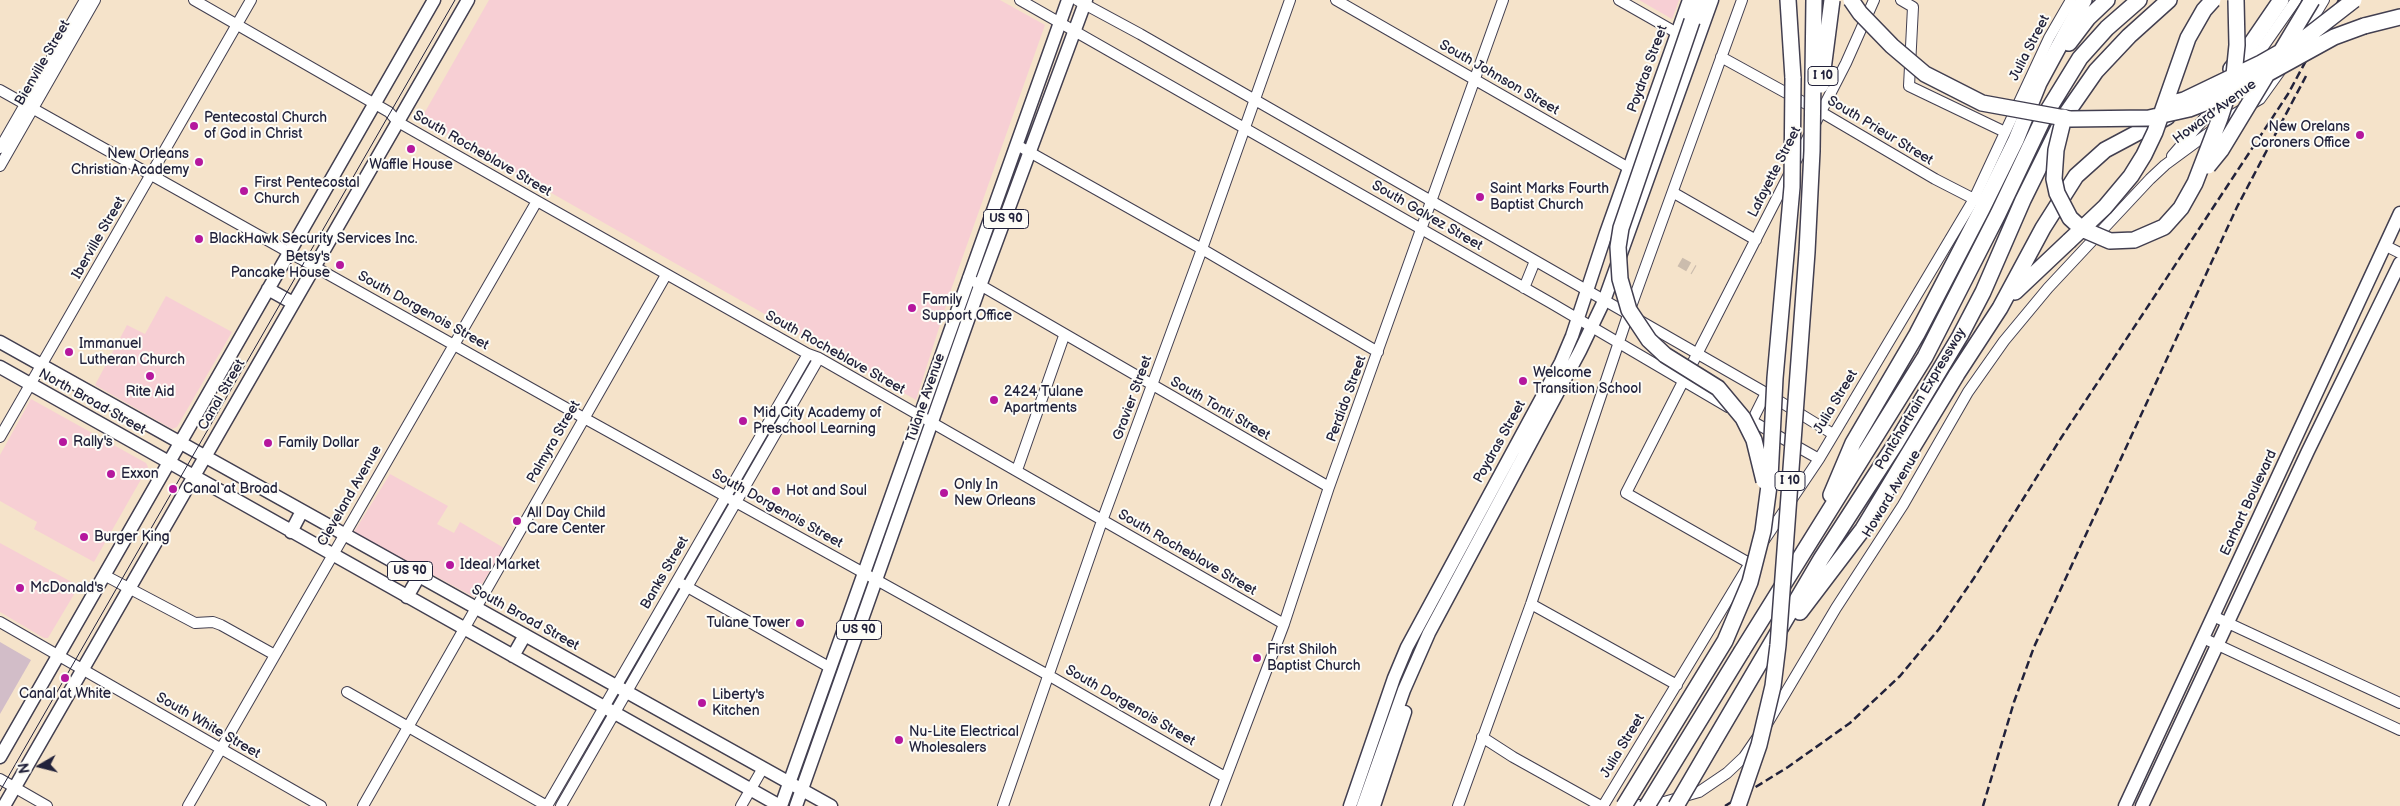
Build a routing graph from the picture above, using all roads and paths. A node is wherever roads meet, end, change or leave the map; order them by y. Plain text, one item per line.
1 (85, 0) edge
2 (96, 0) edge
3 (194, 0) edge
4 (251, 0) edge
5 (434, 0) edge
6 (468, 0) edge
7 (1020, 0) edge
8 (1068, 0) edge
9 (1290, 0) edge
10 (1336, 0) edge
11 (1503, 0) edge
12 (1619, 0) edge
13 (1689, 0) edge
14 (1699, 0) edge
15 (1712, 0) edge
16 (1742, 0) edge
17 (1788, 0) edge
18 (1814, 0) edge
19 (1832, 0) edge
20 (1852, 0) edge
21 (1874, 0) edge
22 (1901, 0) edge
23 (2071, 0) edge
24 (2084, 0) edge
25 (2107, 0) edge
26 (2139, 0) edge
27 (2170, 0) edge
28 (2213, 0) edge
29 (2236, 0) edge
30 (2281, 0) edge
31 (2296, 0) edge
32 (2312, 0) edge
33 (2324, 0) edge
34 (2354, 0) edge
35 (1083, 1) edge
36 (2400, 17) edge
37 (1060, 23) junction
38 (237, 25) junction
39 (1075, 32) junction
40 (1677, 33) junction
41 (1721, 57) junction
42 (1474, 80) junction
43 (2039, 83) junction
44 (0, 90) edge
45 (1254, 100) junction
46 (374, 103) junction
47 (29, 106) junction
48 (1821, 112) junction
49 (2064, 117) junction
50 (2117, 119) junction
51 (398, 122) junction
52 (1246, 128) junction
53 (2005, 132) junction
54 (1017, 145) junction
55 (0, 148) edge
56 (1812, 151) junction
57 (1031, 152) junction
58 (2165, 165) junction
59 (0, 166) edge
60 (1629, 168) junction
61 (151, 174) junction
62 (1648, 179) junction
63 (2195, 184) junction
64 (1674, 193) junction
65 (1974, 199) junction
66 (537, 201) junction
67 (1430, 201) junction
68 (2400, 213) edge
69 (1420, 228) junction
70 (1756, 240) junction
71 (2386, 246) junction
72 (1202, 249) junction
73 (290, 252) junction
74 (2400, 253) edge
75 (1535, 262) junction
76 (2400, 263) edge
77 (314, 266) junction
78 (666, 275) junction
79 (968, 278) junction
80 (980, 286) junction
81 (1524, 288) junction
82 (268, 289) junction
83 (1588, 291) junction
84 (1604, 301) junction
85 (293, 303) junction
86 (2000, 308) junction
87 (1628, 315) junction
88 (1578, 319) junction
89 (1592, 327) junction
90 (1064, 336) junction
91 (0, 342) edge
92 (1619, 342) junction
93 (454, 344) junction
94 (1378, 352) junction
95 (808, 354) junction
96 (1699, 355) junction
97 (819, 358) junction
98 (42, 365) junction
99 (1718, 366) junction
100 (0, 368) edge
101 (1686, 380) junction
102 (30, 384) junction
103 (1152, 385) junction
104 (1702, 390) junction
105 (1766, 393) junction
106 (118, 408) junction
107 (920, 416) junction
108 (584, 418) junction
109 (1752, 421) junction
110 (933, 424) junction
111 (107, 428) junction
112 (1833, 434) junction
113 (0, 437) edge
114 (180, 442) junction
115 (204, 456) junction
116 (1819, 459) junction
117 (169, 462) junction
118 (1017, 470) junction
119 (193, 476) junction
120 (1329, 487) junction
121 (726, 496) junction
122 (1768, 500) junction
123 (736, 502) junction
124 (2266, 502) junction
125 (302, 510) junction
126 (2281, 510) junction
127 (1102, 521) junction
128 (291, 532) junction
129 (1815, 533) junction
130 (344, 534) junction
131 (332, 554) junction
132 (1749, 563) junction
133 (863, 572) junction
134 (104, 575) junction
135 (419, 576) junction
136 (877, 580) junction
137 (676, 581) junction
138 (686, 587) junction
139 (128, 589) junction
140 (407, 597) junction
141 (1530, 604) junction
142 (476, 608) junction
143 (2213, 616) junction
144 (0, 622) edge
145 (2228, 622) junction
146 (1284, 624) junction
147 (464, 628) junction
148 (1428, 633) junction
149 (525, 635) junction
150 (2203, 638) junction
151 (2217, 645) junction
152 (275, 655) junction
153 (58, 656) junction
154 (513, 656) junction
155 (1760, 663) junction
156 (829, 667) junction
157 (82, 670) junction
158 (1048, 675) junction
159 (1677, 684) junction
160 (621, 689) junction
161 (347, 692) dead end
162 (2400, 703) edge
163 (609, 710) junction
164 (408, 727) junction
165 (2400, 730) edge
166 (706, 736) junction
167 (1482, 737) junction
168 (221, 749) junction
169 (2148, 756) junction
170 (0, 757) edge
171 (694, 757) junction
172 (2162, 763) junction
173 (763, 768) junction
174 (1225, 777) junction
175 (0, 779) edge
176 (790, 783) junction
177 (15, 787) junction
178 (751, 788) junction
179 (802, 790) junction
180 (4, 806) edge
181 (47, 806) edge
182 (188, 806) edge
183 (321, 806) edge
184 (363, 806) edge
185 (547, 806) edge
186 (561, 806) edge
187 (741, 806) edge
188 (781, 806) edge
189 (796, 806) edge
190 (830, 806) edge
191 (1003, 806) edge
192 (1215, 806) edge
193 (1350, 806) edge
194 (1362, 806) edge
195 (1374, 806) edge
196 (1458, 806) edge
197 (1602, 806) edge
198 (1624, 806) edge
199 (1632, 806) edge
200 (1647, 806) edge
201 (1676, 806) edge
202 (1738, 806) edge
203 (2125, 806) edge
204 (2142, 806) edge

1 - 47 street, Bienville Street
2 - 47 street, Bienville Street
3 - 38 street, South Rocheblave Street
4 - 38 street, Iberville Street
5 - 46 main road, Canal Street
6 - 51 main road, Canal Street
7 - 37 street, South Galvez Street
8 - 37 main road, Tulane Avenue / US 90
9 - 45 street, Gravier Street
10 - 42 street, South Johnson Street
11 - 42 street, Perdido Street
12 - 40 street
13 - 40 main road, Poydras Street
14 - 122 highway, bridge
15 - 62 main road, Poydras Street
16 - 41 street
17 - 122 highway, I 10, bridge
18 - 56 highway, bridge
19 - 56 highway, I 10, bridge
20 - 50 highway, bridge
21 - 48 street, Lafayette Street
22 - 53 street
23 - 53 street, Julia Street
24 - 43 highway
25 - 43 highway
26 - 129 highway, Pontchartrain Expressway
27 - 49 highway, Pontchartrain Expressway
28 - 86 highway, bridge
29 - 63 highway, bridge
30 - 86 highway
31 - 58 street, Howard Avenue
32 - 63 highway, bridge
33 - 58 street, Howard Avenue
34 - 50 highway, bridge
35 - 39 main road, Tulane Avenue / US 90
35 - 45 street, South Galvez Street
36 - 50 highway, bridge
37 - 39 street, South Galvez Street
37 - 54 main road, Tulane Avenue / US 90
38 - 46 street, South Rocheblave Street
38 - 61 street, Iberville Street
39 - 52 street, South Galvez Street
39 - 57 main road, Tulane Avenue / US 90
40 - 60 main road, Poydras Street
41 - 48 street, South Prieur Street
41 - 64 street
42 - 60 street, South Johnson Street
42 - 67 street, Perdido Street
43 - 129 highway
44 - 47 street, South Dorgenois Street
45 - 52 street, Gravier Street
45 - 67 street, South Galvez Street
46 - 51 street, South Rocheblave Street
46 - 73 main road, Canal Street
47 - 55 street, Bienville Street
47 - 59 street, Bienville Street
47 - 61 street, South Dorgenois Street
48 - 65 street, South Prieur Street
48 - 70 street, Lafayette Street
49 - 63 highway, bridge
49 - 155 highway, Pontchartrain Expressway, bridge
51 - 66 street, South Rocheblave Street
51 - 77 main road, Canal Street
52 - 69 street, South Galvez Street
52 - 72 street, Gravier Street
53 - 65 street, Julia Street
54 - 57 street
54 - 79 main road, Tulane Avenue / US 90
56 - 202 highway, I 10, bridge
57 - 72 street
57 - 80 main road, Tulane Avenue / US 90
58 - 199 street, Howard Avenue
60 - 62 street, South Johnson Street
60 - 83 main road, Poydras Street
61 - 73 street, South Dorgenois Street
61 - 98 street, Iberville Street
62 - 84 main road, Poydras Street
64 - 70 street
64 - 87 street
65 - 112 street, Julia Street
66 - 78 street, South Rocheblave Street
66 - 93 street, Cleveland Avenue
67 - 69 street, Perdido Street
67 - 75 street, South Galvez Street
68 - 71 main road, Earhart Boulevard
69 - 81 street, South Galvez Street
69 - 94 street, Perdido Street
70 - 96 street, Lafayette Street
71 - 74 street
71 - 124 main road, Earhart Boulevard
72 - 94 street
72 - 103 street, Gravier Street
73 - 77 street, South Dorgenois Street
73 - 82 main road, Canal Street
75 - 81 street
75 - 83 street, South Galvez Street
76 - 126 main road
77 - 85 main road, Canal Street
77 - 93 street, South Dorgenois Street
78 - 95 street, South Rocheblave Street
78 - 108 street, Palmyra Street
79 - 80 street, South Tonti Street
79 - 107 main road, Tulane Avenue / US 90
80 - 90 street, South Tonti Street
80 - 110 main road, Tulane Avenue / US 90
81 - 88 street, South Galvez Street
82 - 85 main road
82 - 114 main road, Canal Street
83 - 84 street, South Galvez Street
83 - 88 main road, Poydras Street
84 - 87 street, South Galvez Street
84 - 89 main road, Poydras Street
85 - 115 main road, Canal Street
86 - 155 highway
87 - 92 street
87 - 96 street, South Galvez Street
88 - 89 street, South Galvez Street
88 - 193 main road, Poydras Street
89 - 92 street, South Galvez Street
89 - 148 main road, Poydras Street
90 - 103 street, South Tonti Street
90 - 118 street
91 - 98 main road, North Broad Street / US 90
92 - 101 street, South Galvez Street
92 - 141 street
93 - 108 street, South Dorgenois Street
93 - 130 street, Cleveland Avenue
94 - 120 street, Perdido Street
95 - 97 street, South Rocheblave Street
95 - 121 street, Banks Street
96 - 99 street, South Galvez Street
96 - 101 street, Lafayette Street
97 - 107 street, South Rocheblave Street
97 - 123 street, Banks Street
98 - 102 street, Iberville Street
98 - 106 main road, North Broad Street / US 90
99 - 104 street
99 - 105 street, South Galvez Street
100 - 102 main road, North Broad Street / US 90
101 - 104 street, South Galvez Street
101 - 132 street, Lafayette Street
102 - 111 main road, North Broad Street / US 90
102 - 113 street, Iberville Street
103 - 120 street, South Tonti Street
103 - 127 street, Gravier Street
104 - 109 street, South Galvez Street
105 - 109 street
105 - 112 street, South Galvez Street
106 - 111 main road
106 - 114 main road, North Broad Street / US 90
107 - 110 street, South Rocheblave Street
107 - 133 main road, Tulane Avenue / US 90
108 - 121 street, South Dorgenois Street
108 - 142 street, Palmyra Street
109 - 116 street, South Galvez Street
110 - 118 street, South Rocheblave Street
110 - 136 main road, Tulane Avenue / US 90
111 - 117 main road, North Broad Street / US 90
112 - 116 street, Julia Street
114 - 115 main road, North Broad Street / US 90
114 - 117 main road, Canal Street
115 - 119 main road, Canal Street
115 - 125 main road, South Broad Street / US 90
116 - 132 street, Julia Street
117 - 119 main road, US 90
117 - 134 main road, Canal Street
118 - 127 street, South Rocheblave Street
119 - 128 main road, US 90
119 - 139 main road, Canal Street
120 - 146 street, Perdido Street
121 - 123 street, South Dorgenois Street
121 - 137 street, Banks Street
122 - 198 highway, I 10, bridge
123 - 133 street, South Dorgenois Street
123 - 138 street, Banks Street
124 - 126 main road
124 - 143 main road, Earhart Boulevard
125 - 128 main road
125 - 130 main road, South Broad Street / US 90
126 - 145 main road
127 - 146 street, South Rocheblave Street
127 - 158 street, Gravier Street
128 - 131 main road, US 90
129 - 200 highway, Pontchartrain Expressway, bridge
130 - 131 street, Cleveland Avenue
130 - 135 main road, South Broad Street / US 90
131 - 140 main road, US 90
131 - 152 street, Cleveland Avenue
132 - 159 street, Julia Street
133 - 136 street, South Dorgenois Street
133 - 156 main road, Tulane Avenue / US 90
134 - 139 street
134 - 153 main road, Canal Street
135 - 140 main road
135 - 142 main road, South Broad Street / US 90
136 - 158 street, South Dorgenois Street
136 - 179 main road, Tulane Avenue / US 90
137 - 138 street
137 - 160 street, Banks Street
138 - 156 street
138 - 160 street, Banks Street
139 - 152 street
139 - 157 main road, Canal Street
140 - 147 main road, US 90
141 - 159 street
141 - 167 street
142 - 147 street, Palmyra Street
142 - 149 main road, South Broad Street / US 90
143 - 145 street
143 - 150 main road, Earhart Boulevard
144 - 153 street, South White Street
145 - 151 main road
145 - 162 street
146 - 174 street, Perdido Street
147 - 154 main road, US 90
147 - 164 street, Palmyra Street
148 - 194 main road
148 - 195 main road
149 - 154 main road
149 - 160 main road, South Broad Street / US 90
150 - 151 street
150 - 169 main road, Earhart Boulevard
151 - 165 street
151 - 172 main road
152 - 168 street, Cleveland Avenue
153 - 157 street, South White Street
153 - 170 main road, Canal Street
154 - 163 main road, US 90
155 - 201 highway, Pontchartrain Expressway, bridge
156 - 176 main road, Tulane Avenue / US 90
157 - 168 street, South White Street
157 - 177 main road, Canal Street
158 - 174 street, South Dorgenois Street
158 - 191 street, Gravier Street
159 - 197 street, Julia Street
160 - 163 street, Banks Street
160 - 166 main road, South Broad Street / US 90
161 - 164 street
163 - 171 main road, US 90
163 - 185 street, Banks Street
163 - 186 street, Banks Street
164 - 184 street, Palmyra Street
164 - 185 street
166 - 171 main road
166 - 173 main road, South Broad Street / US 90
167 - 196 street
167 - 197 street
168 - 182 street, Cleveland Avenue
168 - 183 street, South White Street
169 - 172 main road
169 - 203 main road, Earhart Boulevard
171 - 178 main road, US 90
172 - 204 main road
173 - 176 main road, South Broad Street / US 90
173 - 178 street
174 - 192 street, Perdido Street
175 - 177 street
176 - 179 main road, South Broad Street
176 - 188 main road, Tulane Avenue
177 - 180 main road, Canal Street
177 - 181 street
178 - 187 street
178 - 188 main road, US 90
179 - 189 main road, Tulane Avenue
179 - 190 main road, South Broad Street

